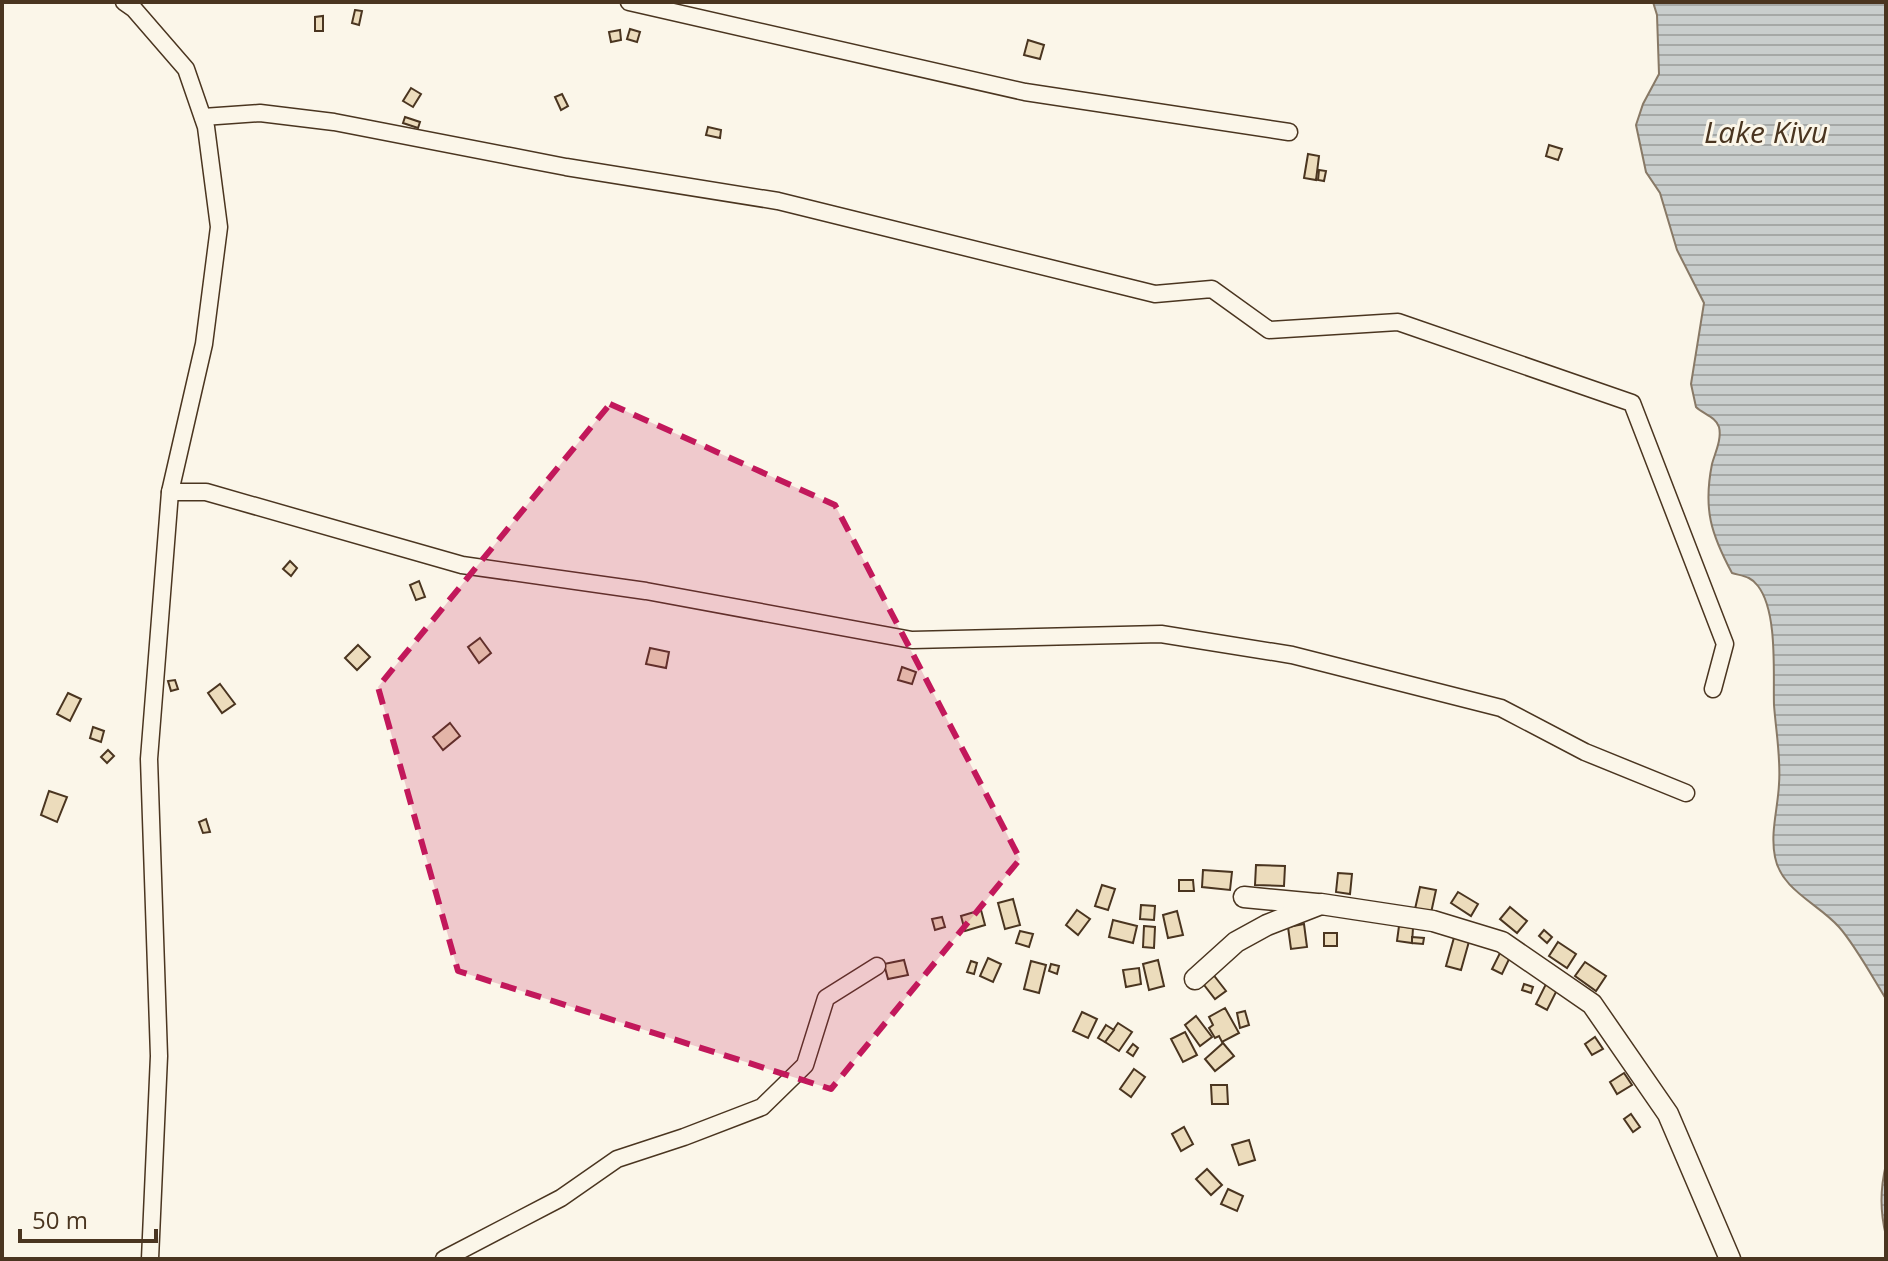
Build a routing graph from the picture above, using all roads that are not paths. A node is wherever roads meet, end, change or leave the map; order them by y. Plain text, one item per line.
1 (124, 2) edge
2 (629, 2) edge
3 (203, 117) junction
4 (1289, 132) dead end
5 (170, 492) junction
6 (1713, 689) dead end
7 (1686, 793) dead end
8 (1244, 897) dead end
9 (1321, 904) junction
10 (877, 966) dead end
11 (1195, 979) dead end
12 (150, 1259) edge
13 (444, 1259) edge
14 (1730, 1259) edge

1 - 3 street
2 - 4 street
3 - 5 street
3 - 6 street
5 - 7 street
5 - 12 street
8 - 9 street
9 - 11 street
9 - 14 street
10 - 13 street

